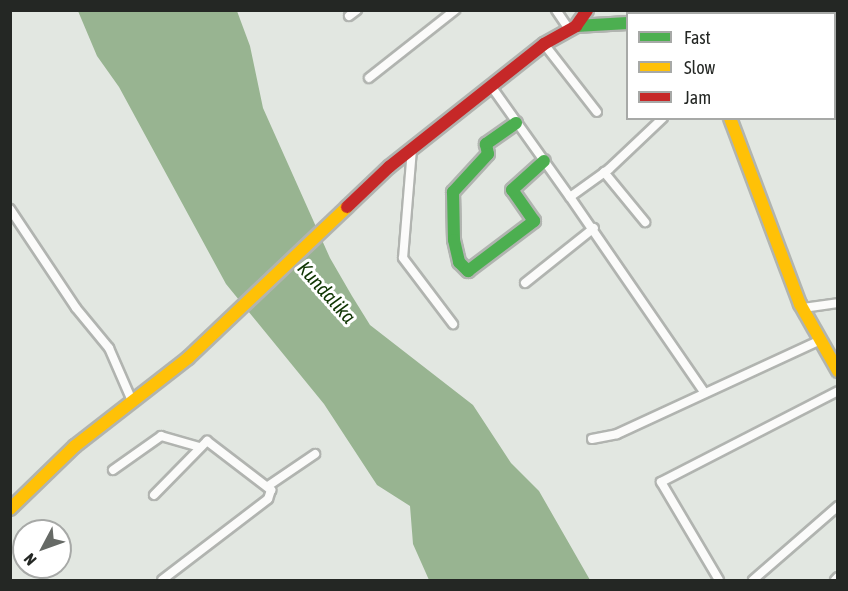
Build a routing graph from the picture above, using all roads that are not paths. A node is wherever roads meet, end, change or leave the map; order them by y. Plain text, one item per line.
1 (454, 10) edge
2 (556, 10) edge
3 (587, 10) edge
4 (615, 10) edge
5 (625, 23) edge
6 (573, 27) junction
7 (544, 44) junction
8 (369, 78) dead end
9 (491, 87) junction
10 (597, 112) dead end
11 (661, 120) edge
12 (731, 120) edge
13 (516, 123) junction
14 (412, 149) junction
15 (544, 161) junction
16 (604, 172) junction
17 (570, 197) junction
18 (10, 209) edge
19 (645, 222) dead end
20 (594, 228) junction
21 (525, 283) dead end
22 (837, 303) edge
23 (803, 309) junction
24 (453, 324) dead end
25 (820, 340) junction
26 (837, 371) edge
27 (837, 391) edge
28 (704, 392) junction
29 (132, 401) junction
30 (592, 439) dead end
31 (199, 447) junction
32 (315, 454) dead end
33 (113, 470) dead end
34 (268, 486) junction
35 (154, 495) dead end
36 (837, 506) edge
37 (10, 509) edge
38 (162, 580) edge
39 (718, 580) edge
40 (753, 580) edge

1 - 8 street
2 - 6 street
3 - 6 main road
4 - 5 main road
5 - 6 main road
6 - 7 main road
7 - 9 main road
7 - 10 street
9 - 13 street
9 - 14 main road
11 - 16 street
12 - 23 main road
13 - 15 street
13 - 15 main road
14 - 24 street
14 - 29 main road
15 - 17 street
16 - 17 street
16 - 19 street
17 - 20 street
18 - 29 street
20 - 21 street
20 - 28 street
22 - 23 street
23 - 25 main road
25 - 26 main road
25 - 28 street
27 - 39 street
28 - 30 street
29 - 37 main road
31 - 33 street
31 - 34 street
31 - 35 street
32 - 34 street
34 - 38 street
36 - 40 street

